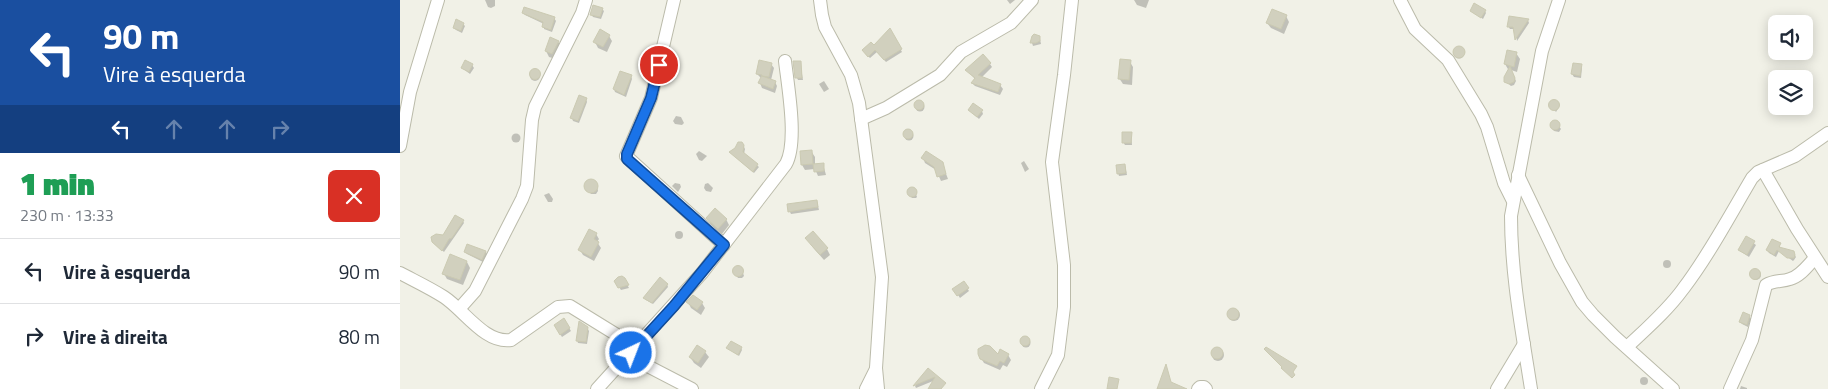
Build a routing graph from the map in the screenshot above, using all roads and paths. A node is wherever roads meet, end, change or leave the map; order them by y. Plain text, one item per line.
1 (438, 0) edge
2 (586, 0) edge
3 (674, 0) edge
4 (820, 0) edge
5 (1032, 0) edge
6 (1072, 0) edge
7 (1400, 0) edge
8 (1559, 0) edge
9 (785, 61) dead end
10 (861, 119) junction
11 (1828, 133) edge
12 (400, 146) edge
13 (1763, 170) junction
14 (1518, 175) junction
15 (1514, 201) junction
16 (724, 245) junction
17 (1815, 258) junction
18 (400, 273) edge
19 (1828, 277) edge
20 (459, 309) junction
21 (1524, 344) junction
22 (1627, 347) junction
23 (631, 353) junction
24 (876, 368) junction
25 (597, 389) edge
26 (692, 389) edge
27 (866, 389) edge
28 (878, 389) edge
29 (1041, 389) edge
30 (1198, 389) edge
31 (1206, 389) edge
32 (1497, 389) edge
33 (1532, 389) edge
34 (1673, 389) edge
35 (1730, 389) edge

1 - 12 street
2 - 20 street
3 - 16 street
4 - 10 street
5 - 10 street
6 - 29 street
7 - 15 street
8 - 14 street
9 - 16 street
10 - 24 street
11 - 13 street
13 - 17 street
13 - 22 street
14 - 15 street
14 - 22 street
15 - 21 street
16 - 23 street
17 - 19 street
17 - 35 street
18 - 20 street
20 - 23 street
21 - 32 street
21 - 33 street
22 - 34 street
23 - 25 street
23 - 26 street
24 - 27 street
24 - 28 street
30 - 31 street

